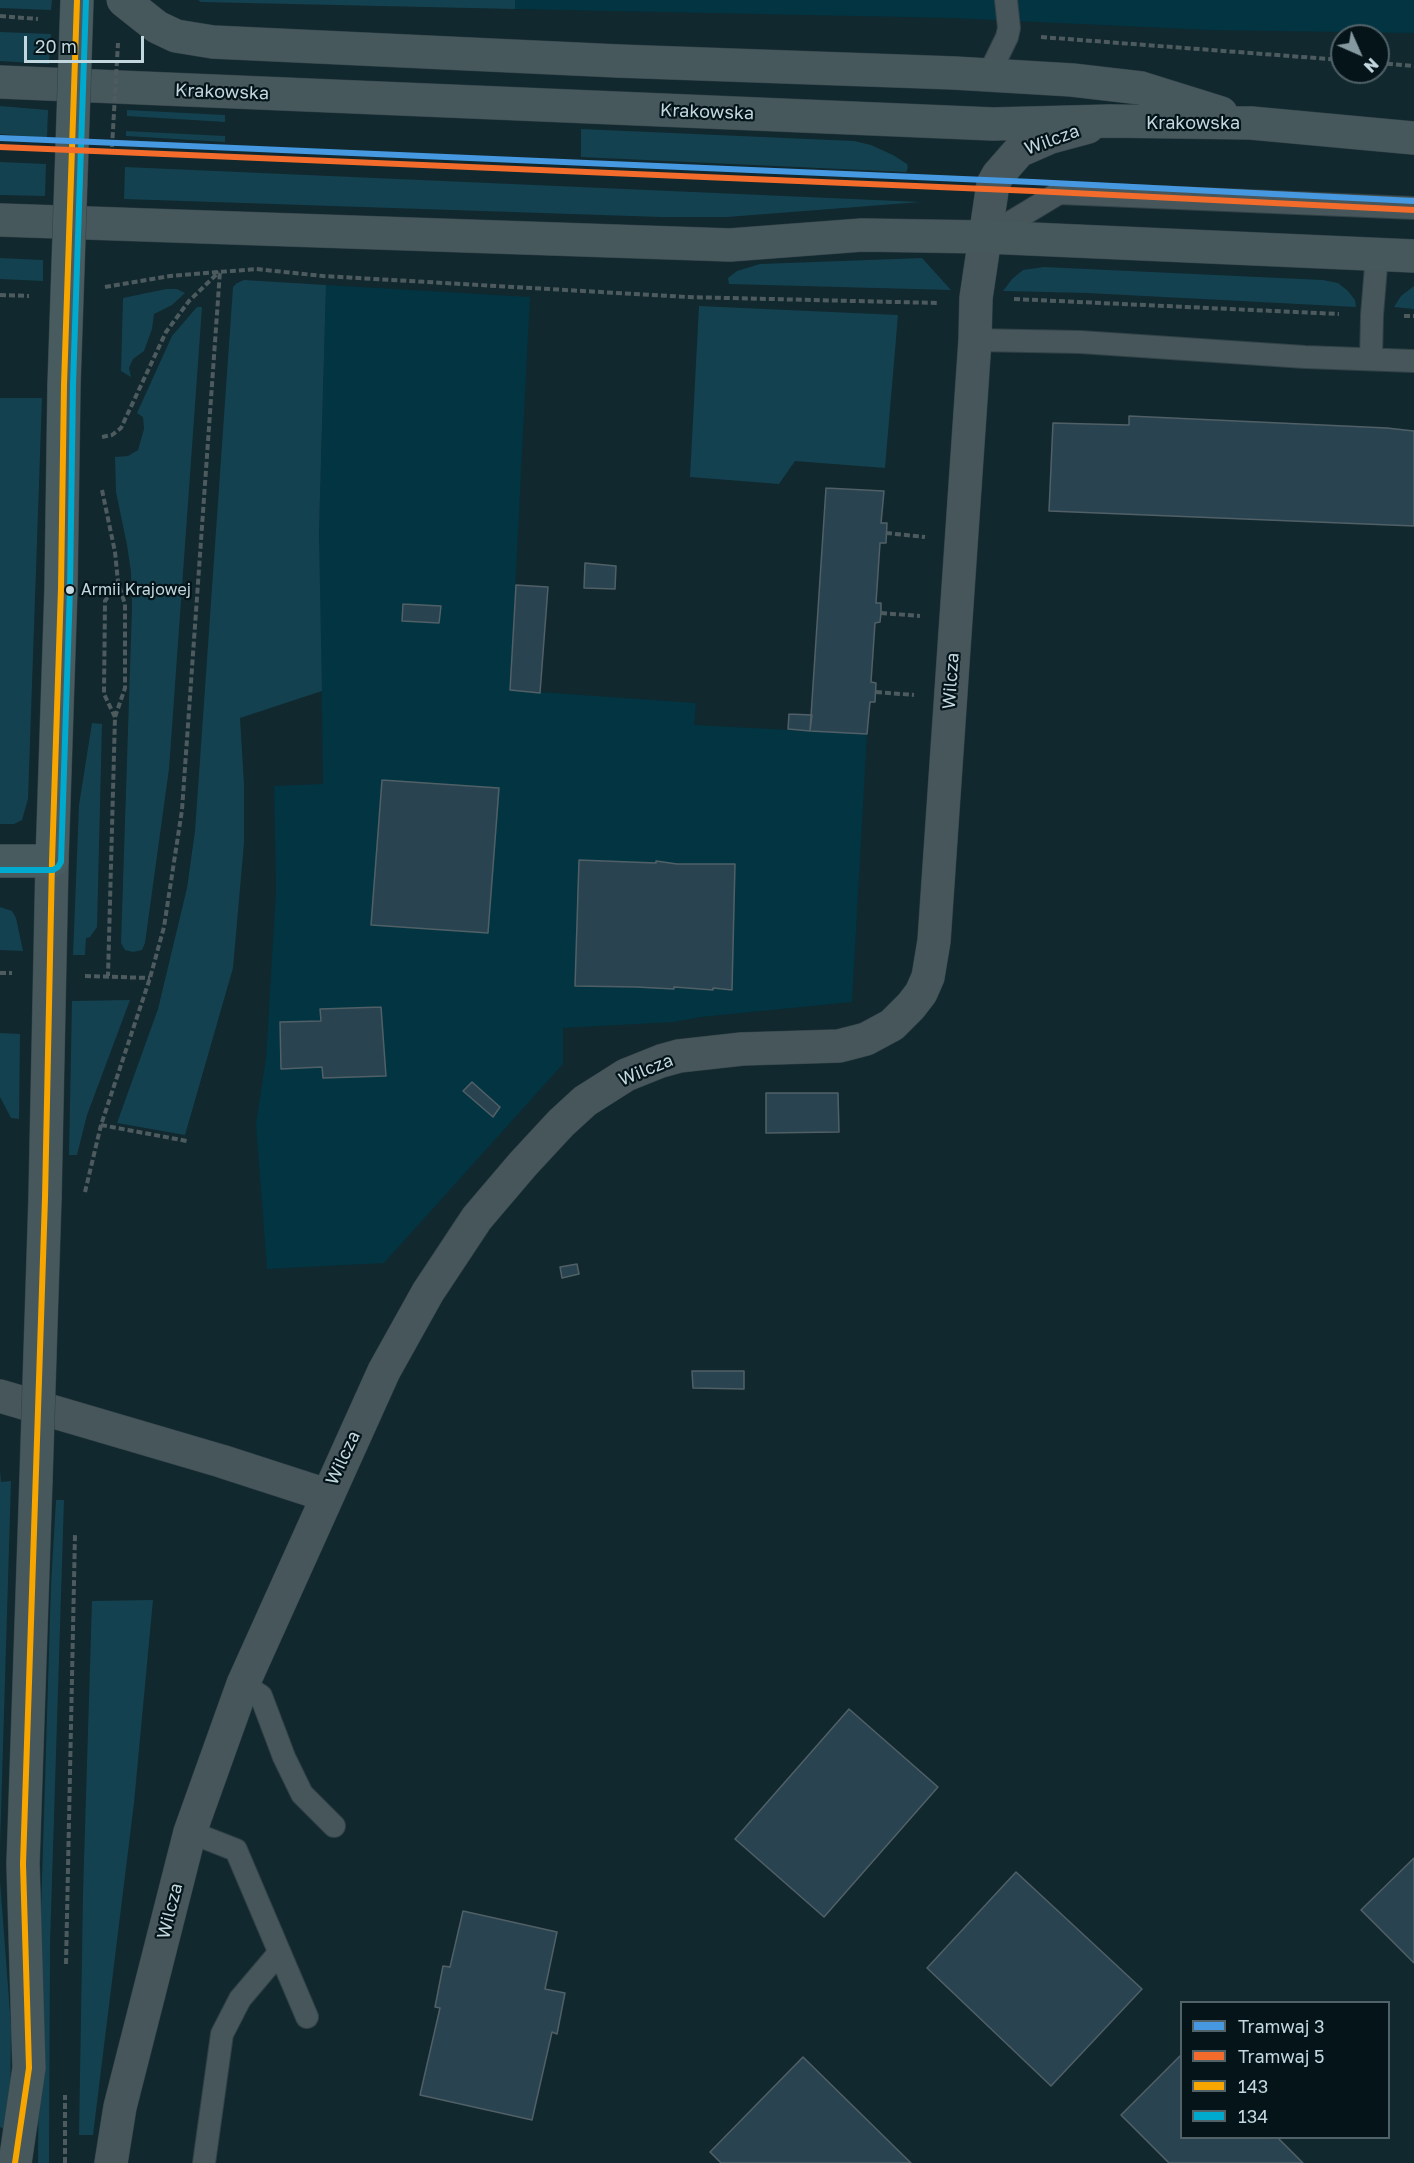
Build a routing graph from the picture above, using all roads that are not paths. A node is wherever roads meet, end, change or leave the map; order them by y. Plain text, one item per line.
1 (77, 0) edge
2 (123, 0) edge
3 (1006, 0) edge
4 (988, 76) junction
5 (0, 82) edge
6 (1110, 121) junction
7 (1251, 123) junction
8 (1414, 138) edge
9 (1414, 208) edge
10 (0, 220) edge
11 (986, 237) junction
12 (1377, 254) junction
13 (1414, 255) edge
14 (975, 340) junction
15 (1371, 359) junction
16 (1414, 361) edge
17 (0, 861) edge
18 (52, 861) junction
19 (0, 1396) edge
20 (326, 1495) junction
21 (243, 1684) junction
22 (333, 1826) dead end
23 (190, 1832) junction
24 (279, 1953) junction
25 (307, 2017) dead end
26 (15, 2163) edge
27 (111, 2163) edge
28 (204, 2163) edge

1 - 18 main road, bridge
2 - 4 main road, bridge
3 - 4 lane
4 - 7 main road
5 - 6 main road, Krakowska
6 - 7 main road, Krakowska
6 - 11 street, Wilcza
7 - 8 main road, Krakowska
9 - 11 lane
10 - 11 main road
11 - 12 main road
11 - 14 street, Wilcza
12 - 13 main road
12 - 15 lane
14 - 15 lane
14 - 20 street, Wilcza
15 - 16 lane
17 - 18 main road
18 - 26 main road, bridge
19 - 20 street
20 - 21 street, Wilcza
21 - 22 lane
21 - 23 street, Wilcza
23 - 24 lane
23 - 27 street, Wilcza
24 - 25 lane
24 - 28 lane

